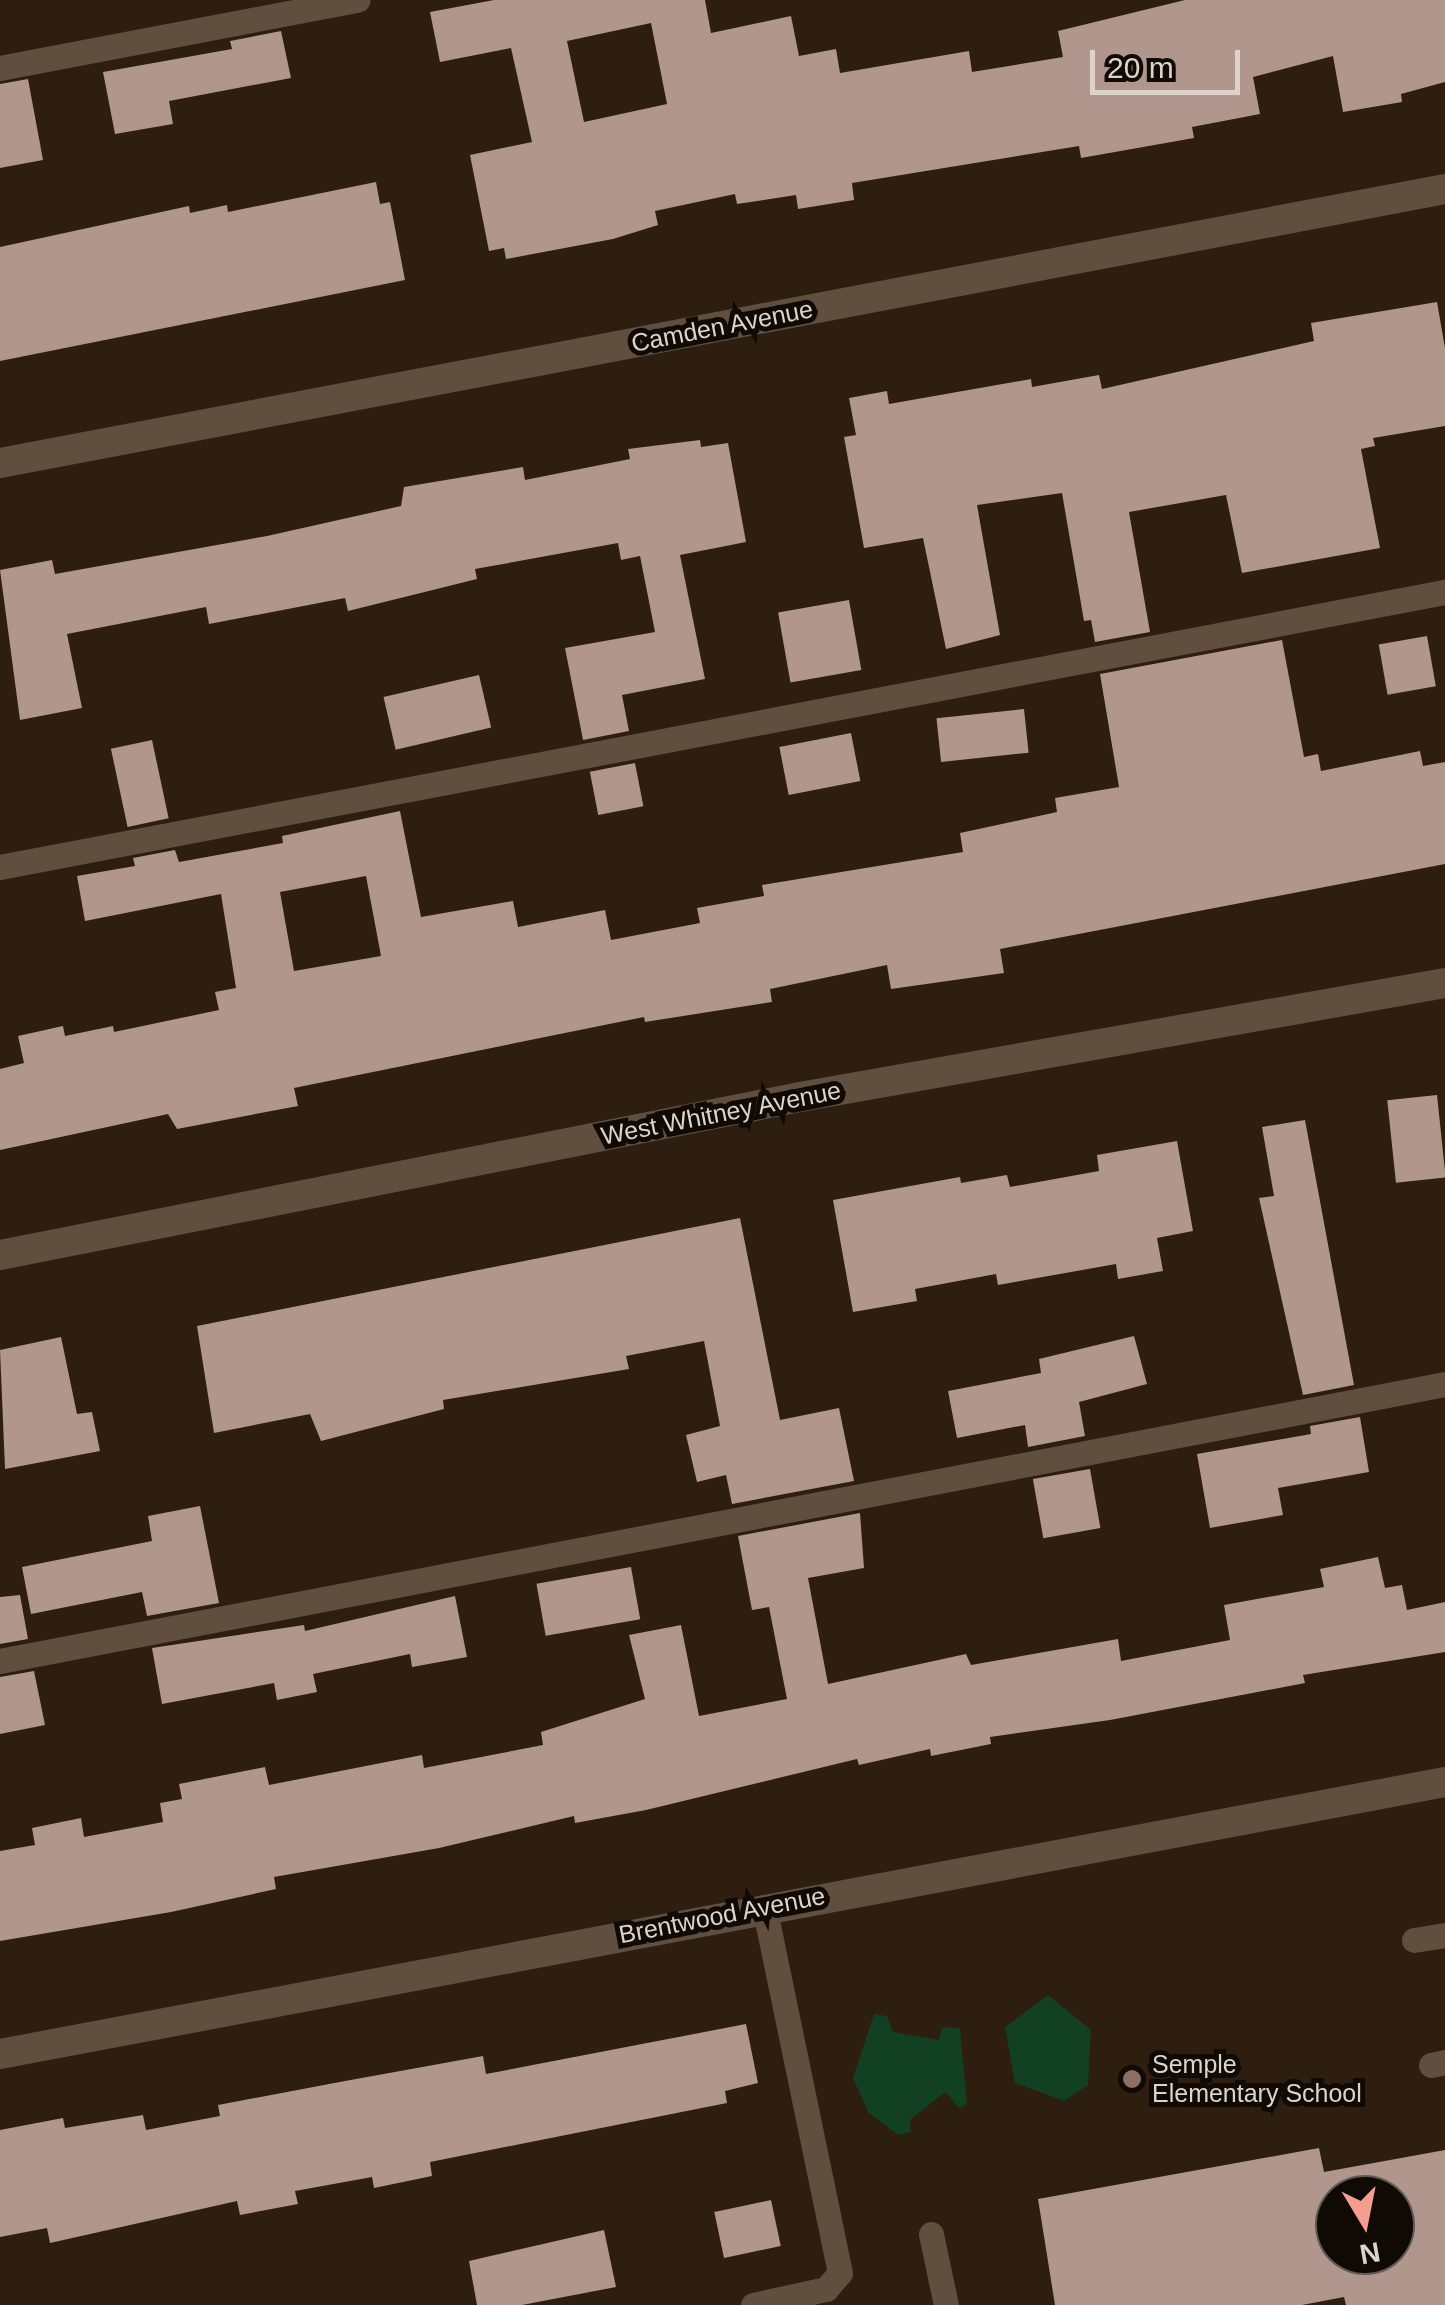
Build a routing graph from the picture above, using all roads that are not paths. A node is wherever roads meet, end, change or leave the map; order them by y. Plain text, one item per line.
1 (358, 0) edge
2 (0, 68) edge
3 (1445, 189) edge
4 (0, 463) edge
5 (1445, 592) edge
6 (0, 866) edge
7 (1445, 982) edge
8 (0, 1255) edge
9 (1445, 1384) edge
10 (0, 1662) edge
11 (1445, 1782) edge
12 (764, 1906) junction
13 (1445, 1935) edge
14 (1414, 1940) dead end
15 (0, 2054) edge
16 (931, 2234) dead end
17 (753, 2305) edge
18 (946, 2305) edge

1 - 2 lane
3 - 4 street, Camden Avenue
5 - 6 lane
7 - 8 street, West Whitney Avenue
9 - 10 lane
11 - 12 street, Brentwood Avenue
12 - 15 street, Brentwood Avenue
12 - 17 lane
13 - 14 lane
16 - 18 lane

